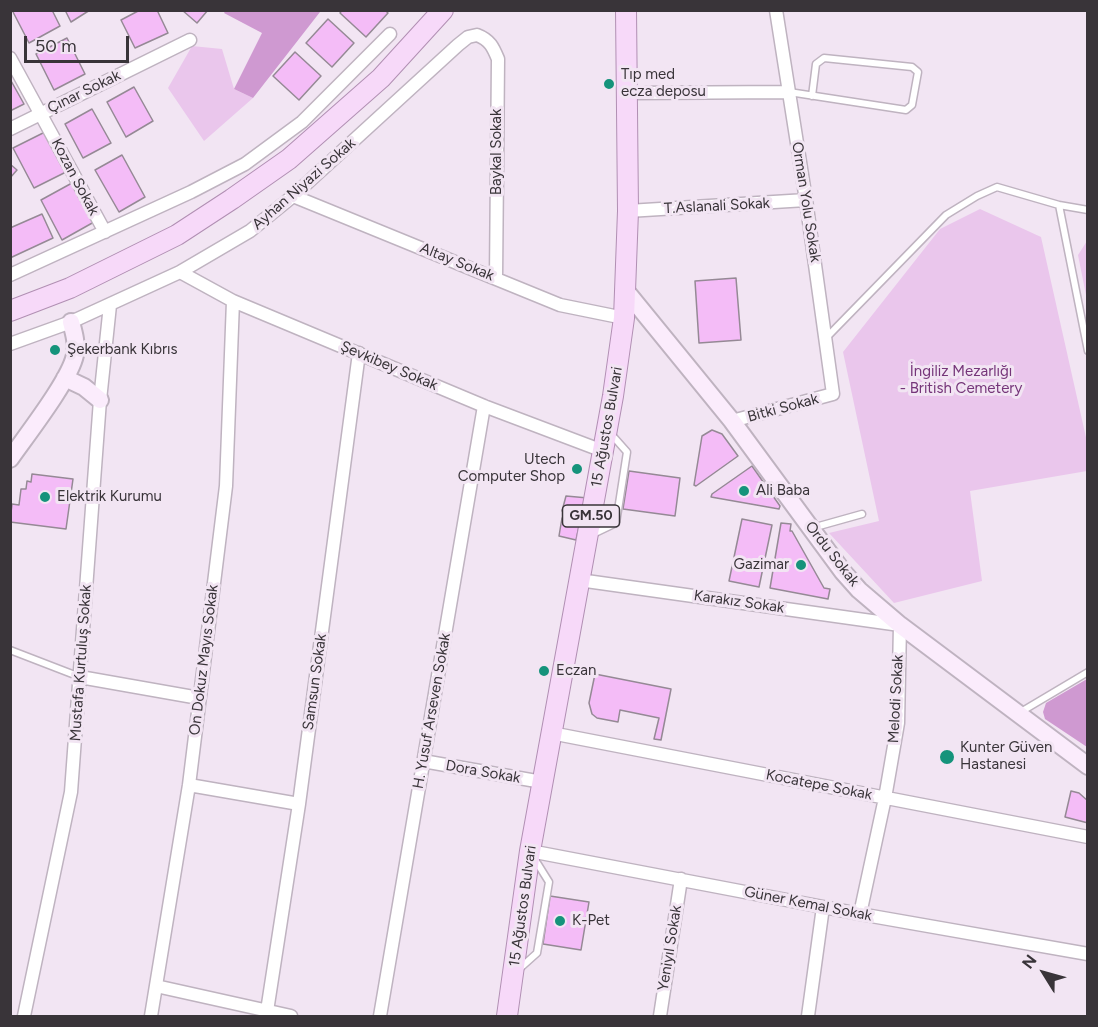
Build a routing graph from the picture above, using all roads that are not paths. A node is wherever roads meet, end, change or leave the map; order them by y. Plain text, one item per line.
1 (443, 10) edge
2 (626, 10) edge
3 (776, 10) edge
4 (390, 34) dead end
5 (477, 35) joint
6 (190, 40) dead end
7 (10, 58) edge
8 (789, 92) junction
9 (628, 93) junction
10 (812, 96) junction
11 (41, 114) junction
12 (10, 129) edge
13 (293, 196) junction
14 (806, 201) junction
15 (1059, 205) junction
16 (1088, 210) edge
17 (628, 211) junction
18 (105, 232) junction
19 (180, 272) junction
20 (10, 275) edge
21 (496, 278) junction
22 (626, 291) junction
23 (232, 301) junction
24 (110, 305) junction
25 (10, 311) edge
26 (624, 318) junction
27 (71, 322) junction
28 (826, 338) junction
29 (10, 344) edge
30 (1088, 351) edge
31 (359, 353) junction
32 (65, 378) junction
33 (833, 394) joint
34 (100, 400) junction
35 (484, 406) junction
36 (732, 421) junction
37 (607, 430) junction
38 (603, 451) junction
39 (10, 459) edge
40 (862, 514) dead end
41 (812, 529) junction
42 (587, 537) junction
43 (579, 580) junction
44 (900, 625) junction
45 (10, 650) edge
46 (1088, 672) edge
47 (80, 677) junction
48 (199, 698) junction
49 (1019, 713) junction
50 (551, 733) junction
51 (423, 761) junction
52 (1088, 766) edge
53 (542, 782) junction
54 (189, 785) junction
55 (885, 798) junction
56 (299, 804) junction
57 (1088, 837) edge
58 (530, 851) junction
59 (681, 879) junction
60 (823, 907) junction
61 (860, 914) junction
62 (1088, 954) edge
63 (156, 986) junction
64 (267, 1011) junction
65 (24, 1017) edge
66 (151, 1017) edge
67 (291, 1017) edge
68 (380, 1017) edge
69 (507, 1017) edge
70 (660, 1017) edge
71 (808, 1017) edge

1 - 25 main road
2 - 9 main road, 15 Ağustos Bulvari / GM.50
3 - 8 street, Orman Yolu Sokak
4 - 18 street
5 - 13 street, Ayhan Niyazi Sokak
5 - 21 street, Baykal Sokak
6 - 11 street, Çınar Sokak
7 - 11 street, Kozan Sokak
8 - 9 street
8 - 10 lane
8 - 14 street, Orman Yolu Sokak
9 - 17 main road, 15 Ağustos Bulvari / GM.50
10 - 10 lane
11 - 12 street, Çınar Sokak
11 - 18 street, Kozan Sokak
13 - 19 street, Ayhan Niyazi Sokak
13 - 21 street, Altay Sokak
14 - 17 street, T.Aslanali Sokak
14 - 28 street, Orman Yolu Sokak
15 - 16 lane
15 - 28 lane
15 - 30 lane
17 - 22 main road, 15 Ağustos Bulvari / GM.50
18 - 20 street
19 - 23 street, Şevkibey Sokak
19 - 24 street, Ayhan Niyazi Sokak
21 - 26 street, Altay Sokak
22 - 26 main road, 15 Ağustos Bulvari / GM.50
22 - 36 street, Ordu Sokak
23 - 31 street, Şevkibey Sokak
23 - 48 street, On Dokuz Mayıs Sokak
24 - 27 street, Ayhan Niyazi Sokak
24 - 34 street, Mustafa Kurtuluş Sokak
26 - 37 main road, 15 Ağustos Bulvari / GM.50
27 - 29 street, Ayhan Niyazi Sokak
27 - 32 street
28 - 33 street, Orman Yolu Sokak
31 - 35 street, Şevkibey Sokak
31 - 56 street, Samsun Sokak
32 - 34 street
32 - 39 street
33 - 36 street, Bitki Sokak
34 - 47 street, Mustafa Kurtuluş Sokak
35 - 38 street, Şevkibey Sokak
35 - 51 street, H. Yusuf Arseven Sokak
36 - 41 street, Ordu Sokak
37 - 38 main road, 15 Ağustos Bulvari / GM.50
37 - 42 lane
38 - 42 main road, 15 Ağustos Bulvari / GM.50
40 - 41 lane
41 - 44 street, Ordu Sokak
42 - 43 main road, 15 Ağustos Bulvari / GM.50
43 - 44 street, Karakız Sokak
43 - 50 main road, 15 Ağustos Bulvari / GM.50
44 - 49 street, Ordu Sokak
44 - 55 street, Melodi Sokak
45 - 47 lane
46 - 49 lane
47 - 48 street
47 - 65 street, Mustafa Kurtuluş Sokak
48 - 54 street, On Dokuz Mayıs Sokak
49 - 52 street, Ordu Sokak
50 - 53 main road, 15 Ağustos Bulvari / GM.50
50 - 55 street, Kocatepe Sokak
51 - 53 street, Dora Sokak
51 - 68 street, H. Yusuf Arseven Sokak
53 - 58 main road, 15 Ağustos Bulvari / GM.50
54 - 56 street
54 - 63 street, On Dokuz Mayıs Sokak
55 - 57 street, Kocatepe Sokak
55 - 61 street, Melodi Sokak
56 - 64 street, Samsun Sokak
58 - 59 street, Güner Kemal Sokak
58 - 69 main road, 15 Ağustos Bulvari / GM.50
59 - 60 street, Güner Kemal Sokak
59 - 70 street, Yeniyıl Sokak
60 - 61 street, Güner Kemal Sokak
60 - 71 street
61 - 62 street, Güner Kemal Sokak
63 - 64 street
63 - 66 street, On Dokuz Mayıs Sokak
64 - 67 street

